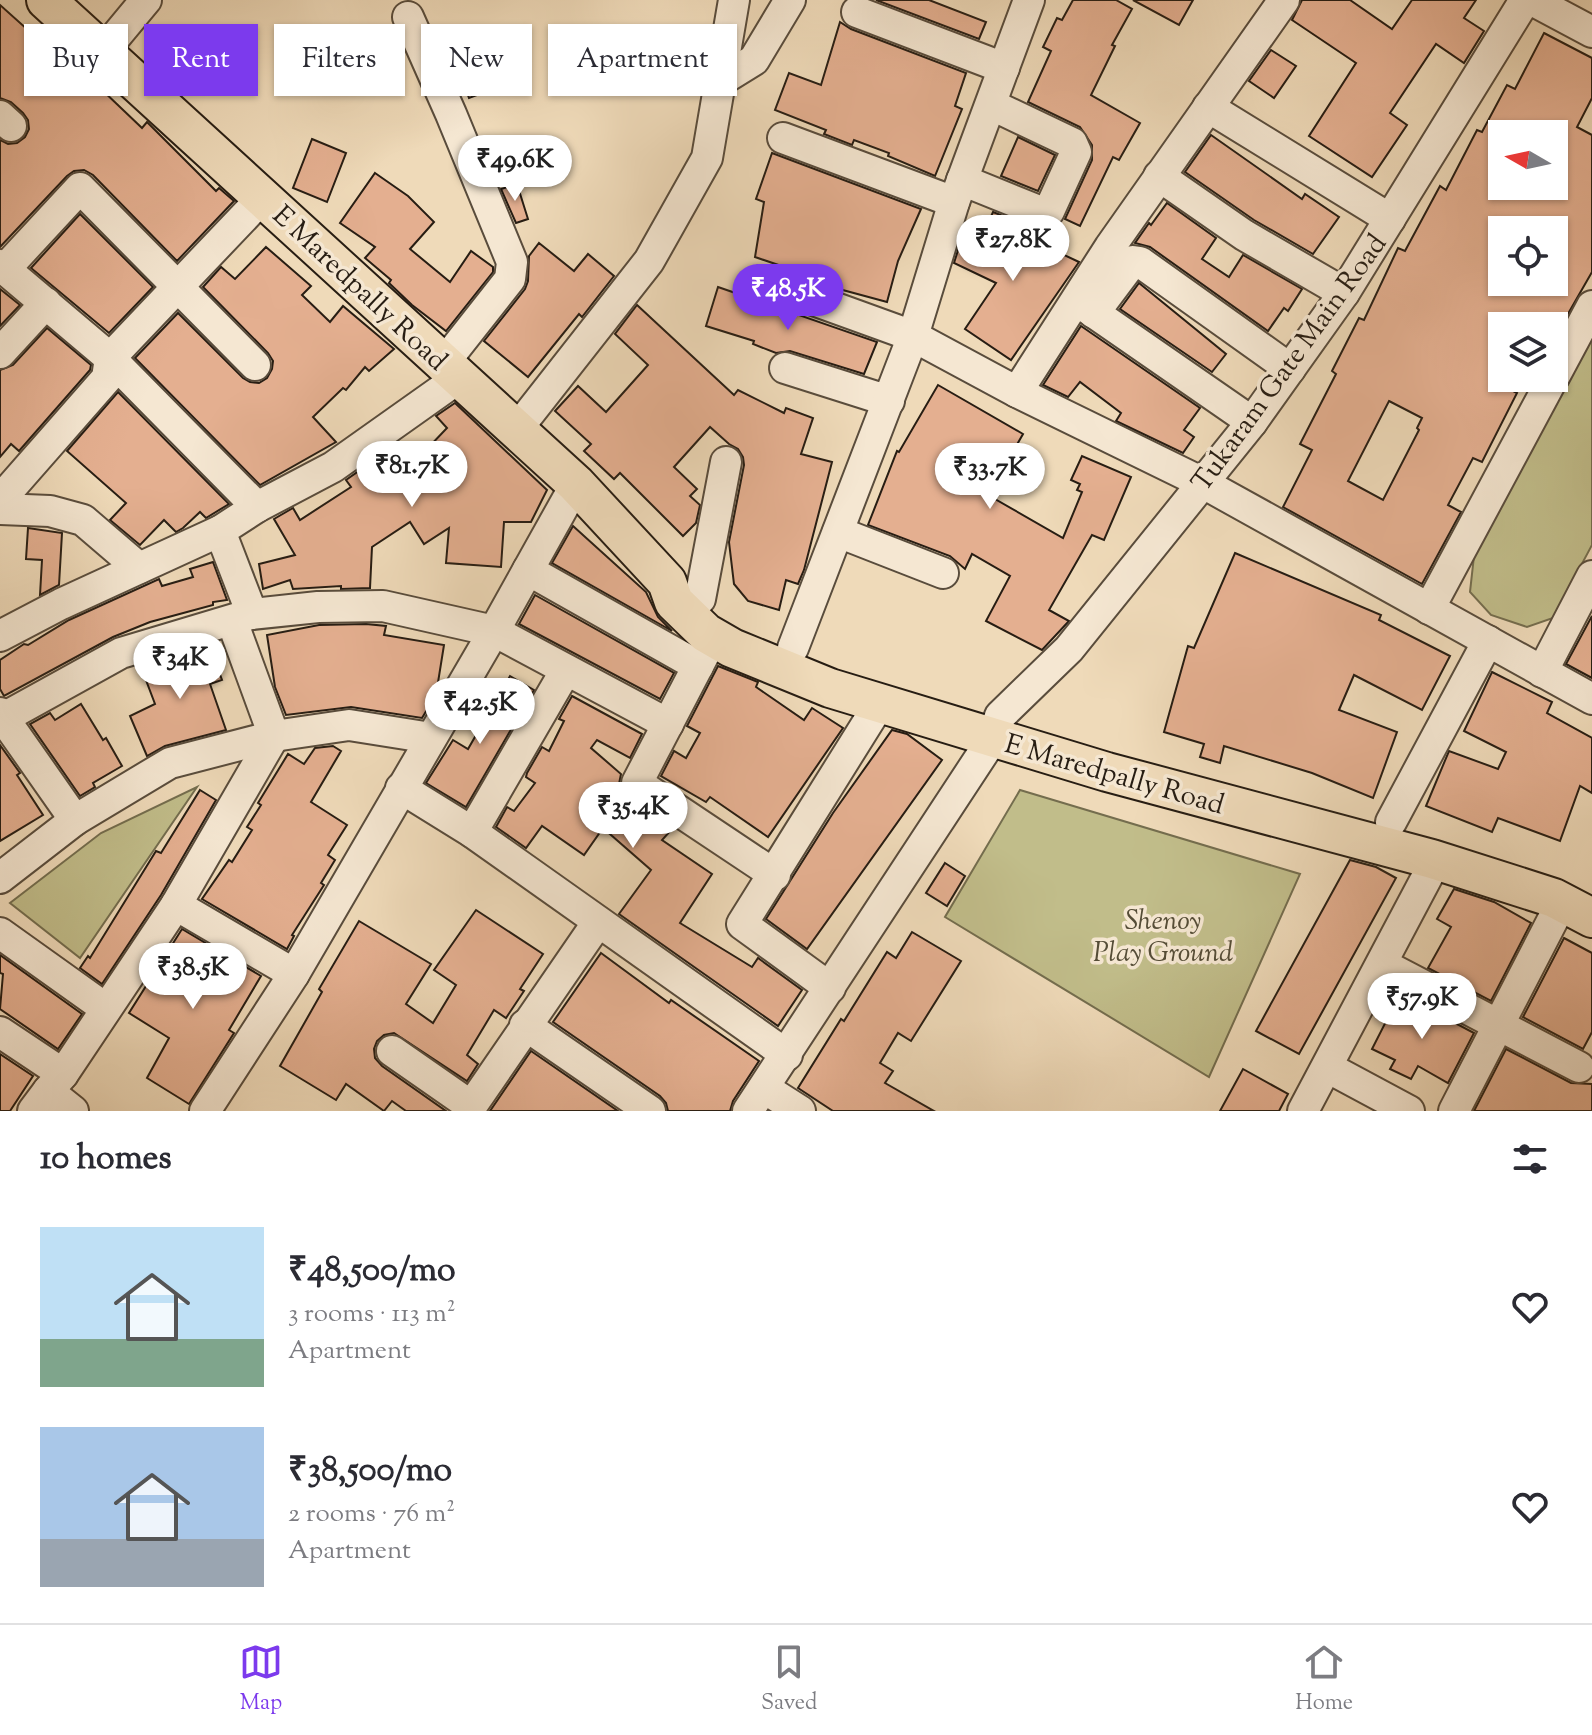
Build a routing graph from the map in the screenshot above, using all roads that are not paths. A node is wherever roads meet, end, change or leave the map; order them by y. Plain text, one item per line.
1 (46, 0) edge
2 (146, 0) edge
3 (790, 0) edge
4 (1284, 0) edge
5 (1525, 0) edge
6 (1532, 0) edge
7 (1025, 1) edge
8 (731, 2) edge
9 (857, 12) dead end
10 (408, 17) dead end
11 (71, 24) edge
12 (126, 24) edge
13 (728, 24) edge
14 (1592, 32) edge
15 (1004, 68) junction
16 (737, 70) edge
17 (128, 76) edge
18 (717, 96) edge
19 (992, 105) junction
20 (1208, 107) junction
21 (783, 138) dead end
22 (1159, 176) junction
23 (958, 191) junction
24 (263, 197) junction
25 (1390, 219) junction
26 (2, 267) edge
27 (761, 281) dead end
28 (177, 286) junction
29 (1344, 293) junction
30 (46, 303) junction
31 (1592, 306) edge
32 (1085, 307) junction
33 (913, 336) junction
34 (1568, 351) edge
35 (0, 353) edge
36 (110, 358) junction
37 (255, 365) dead end
38 (785, 368) dead end
39 (1290, 369) junction
40 (452, 370) junction
41 (1017, 392) junction
42 (1546, 392) edge
43 (889, 401) junction
44 (1252, 422) junction
45 (517, 429) junction
46 (726, 462) dead end
47 (1203, 483) junction
48 (576, 484) junction
49 (0, 500) edge
50 (257, 507) junction
51 (0, 509) edge
52 (220, 531) junction
53 (844, 548) junction
54 (139, 568) junction
55 (528, 570) junction
56 (943, 573) dead end
57 (1592, 576) edge
58 (684, 591) junction
59 (1429, 609) junction
60 (242, 618) junction
61 (494, 631) junction
62 (0, 636) edge
63 (1488, 641) junction
64 (793, 648) junction
65 (706, 651) junction
66 (566, 670) junction
67 (1542, 672) junction
68 (1592, 699) edge
69 (880, 703) junction
70 (1, 717) edge
71 (668, 724) junction
72 (996, 727) junction
73 (274, 736) junction
74 (431, 738) junction
75 (401, 788) junction
76 (1224, 791) junction
77 (75, 820) junction
78 (1391, 822) junction
79 (472, 832) junction
80 (1436, 860) junction
81 (775, 875) junction
82 (0, 878) edge
83 (1582, 903) edge
84 (176, 905) junction
85 (598, 922) junction
86 (0, 933) edge
87 (1382, 964) junction
88 (294, 974) junction
89 (830, 988) junction
90 (105, 1008) junction
91 (1500, 1024) junction
92 (525, 1025) junction
93 (0, 1032) edge
94 (392, 1051) dead end
95 (787, 1055) junction
96 (1327, 1067) junction
97 (1579, 1067) dead end
98 (48, 1092) edge
99 (756, 1099) edge
100 (217, 1107) edge
101 (469, 1108) edge
102 (73, 1111) edge
103 (650, 1111) edge
104 (800, 1111) edge
105 (1303, 1111) edge
106 (1409, 1111) edge
107 (1454, 1111) edge

1 - 11 main road, E Maredpally Road
2 - 12 street
3 - 16 street
4 - 20 street
5 - 25 street, Tukaram Gate Main Road
6 - 14 street
7 - 15 street
8 - 13 street
9 - 15 street
10 - 40 street
15 - 19 street
17 - 24 main road, E Maredpally Road
18 - 45 street
19 - 23 street
19 - 23 street
20 - 22 street
20 - 25 street
21 - 23 street
22 - 29 street
22 - 32 street
23 - 33 street
24 - 28 street
24 - 40 main road, E Maredpally Road
25 - 29 street, Tukaram Gate Main Road
26 - 28 street
26 - 30 street
27 - 33 street
28 - 36 street
28 - 37 street
29 - 39 street, Tukaram Gate Main Road
30 - 35 street
30 - 36 street
31 - 34 street
32 - 39 street
32 - 41 street
32 - 44 street
33 - 41 street
33 - 43 street
36 - 49 street
36 - 50 street
38 - 43 street
39 - 44 street, Tukaram Gate Main Road
40 - 45 main road, E Maredpally Road
40 - 50 street
41 - 47 street
42 - 59 street
43 - 53 street
44 - 47 street, Tukaram Gate Main Road
45 - 48 main road, E Maredpally Road
46 - 58 street
47 - 59 street
47 - 72 street, Tukaram Gate Main Road
48 - 55 street
48 - 58 main road, E Maredpally Road
50 - 52 street
51 - 54 street
52 - 54 street
52 - 60 street
53 - 56 street
53 - 64 street
54 - 62 street
55 - 61 street
55 - 65 street
57 - 67 street
58 - 64 main road, E Maredpally Road
58 - 65 main road, E Maredpally Road
59 - 63 street
60 - 61 street
60 - 70 street
60 - 73 street
61 - 66 street
61 - 74 street
63 - 67 street
63 - 78 street
64 - 72 main road, E Maredpally Road
65 - 69 main road, E Maredpally Road
65 - 71 street
66 - 71 street
66 - 79 street
67 - 68 street
69 - 72 main road, E Maredpally Road
69 - 81 street
70 - 77 street
71 - 81 street
72 - 76 main road, E Maredpally Road
72 - 89 street, Tukaram Gate Main Road
73 - 74 street
73 - 77 street
73 - 84 street
74 - 75 street
75 - 79 street
75 - 88 street
76 - 78 main road, E Maredpally Road
76 - 80 main road, E Maredpally Road
77 - 82 street
78 - 83 main road, E Maredpally Road
79 - 85 street
80 - 83 main road, E Maredpally Road
80 - 87 street
81 - 89 street
83 - 91 street
84 - 88 street
84 - 90 street
85 - 92 street
85 - 95 street
86 - 90 street
87 - 91 street
87 - 96 street
88 - 100 street
89 - 95 street, Tukaram Gate Main Road
90 - 98 street
91 - 97 street
91 - 107 street
92 - 101 street
92 - 103 street
93 - 98 street
94 - 101 street
95 - 99 street, Tukaram Gate Main Road
96 - 105 street
96 - 106 street
98 - 102 street
99 - 104 street

